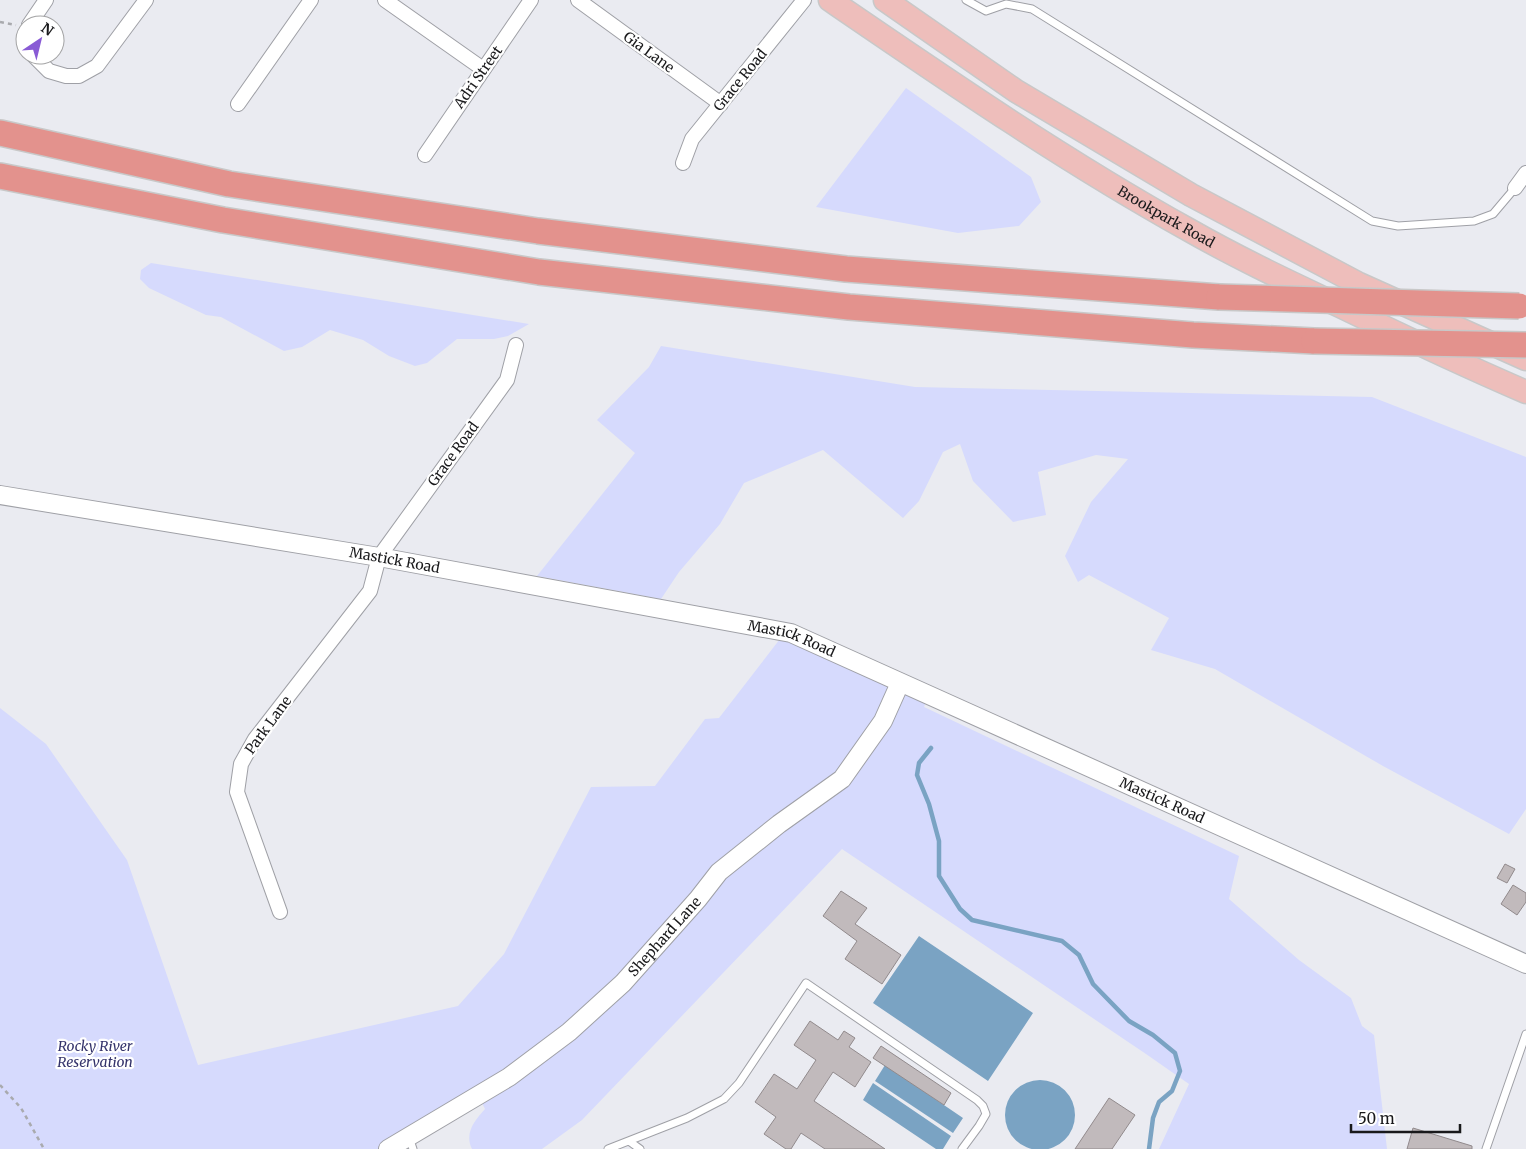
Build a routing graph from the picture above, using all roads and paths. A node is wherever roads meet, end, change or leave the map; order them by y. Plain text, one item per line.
1 (46, 0) edge
2 (146, 0) edge
3 (311, 0) edge
4 (385, 0) edge
5 (531, 0) edge
6 (578, 0) edge
7 (804, 0) edge
8 (830, 0) edge
9 (884, 0) edge
10 (966, 0) edge
11 (32, 15) edge
12 (0, 22) edge
13 (15, 24) edge
14 (43, 65) edge
15 (483, 69) junction
16 (238, 104) dead end
17 (721, 104) junction
18 (0, 133) edge
19 (425, 154) dead end
20 (683, 163) dead end
21 (1526, 173) edge
22 (0, 176) edge
23 (1515, 188) joint
24 (1523, 306) edge
25 (516, 345) dead end
26 (1526, 345) edge
27 (1526, 359) edge
28 (1526, 392) edge
29 (0, 495) edge
30 (379, 557) junction
31 (900, 683) junction
32 (280, 912) dead end
33 (1526, 964) edge
34 (1526, 1034) edge
35 (0, 1085) edge
36 (629, 1141) junction
37 (411, 1143) edge
38 (44, 1149) edge
39 (388, 1149) edge
40 (608, 1149) edge
41 (640, 1149) edge
42 (962, 1149) edge
43 (1486, 1149) edge

1 - 11 street
2 - 14 street
3 - 16 street
4 - 15 street
5 - 15 street, Adri Street
6 - 17 street, Gia Lane
7 - 17 street, Grace Road
8 - 28 main road, Brookpark Road
9 - 27 main road
10 - 23 lane
12 - 13 path
15 - 19 street, Adri Street
17 - 20 street, Grace Road
18 - 24 highway, bridge
21 - 23 street
22 - 26 highway, bridge
25 - 30 street, Grace Road
29 - 30 street, Mastick Road
30 - 31 street, Mastick Road
30 - 32 street, Park Lane
31 - 33 street, Mastick Road
31 - 37 street, Shephard Lane
34 - 43 lane
35 - 38 path
36 - 40 lane
36 - 41 lane
36 - 42 lane
37 - 39 street, Shephard Lane

